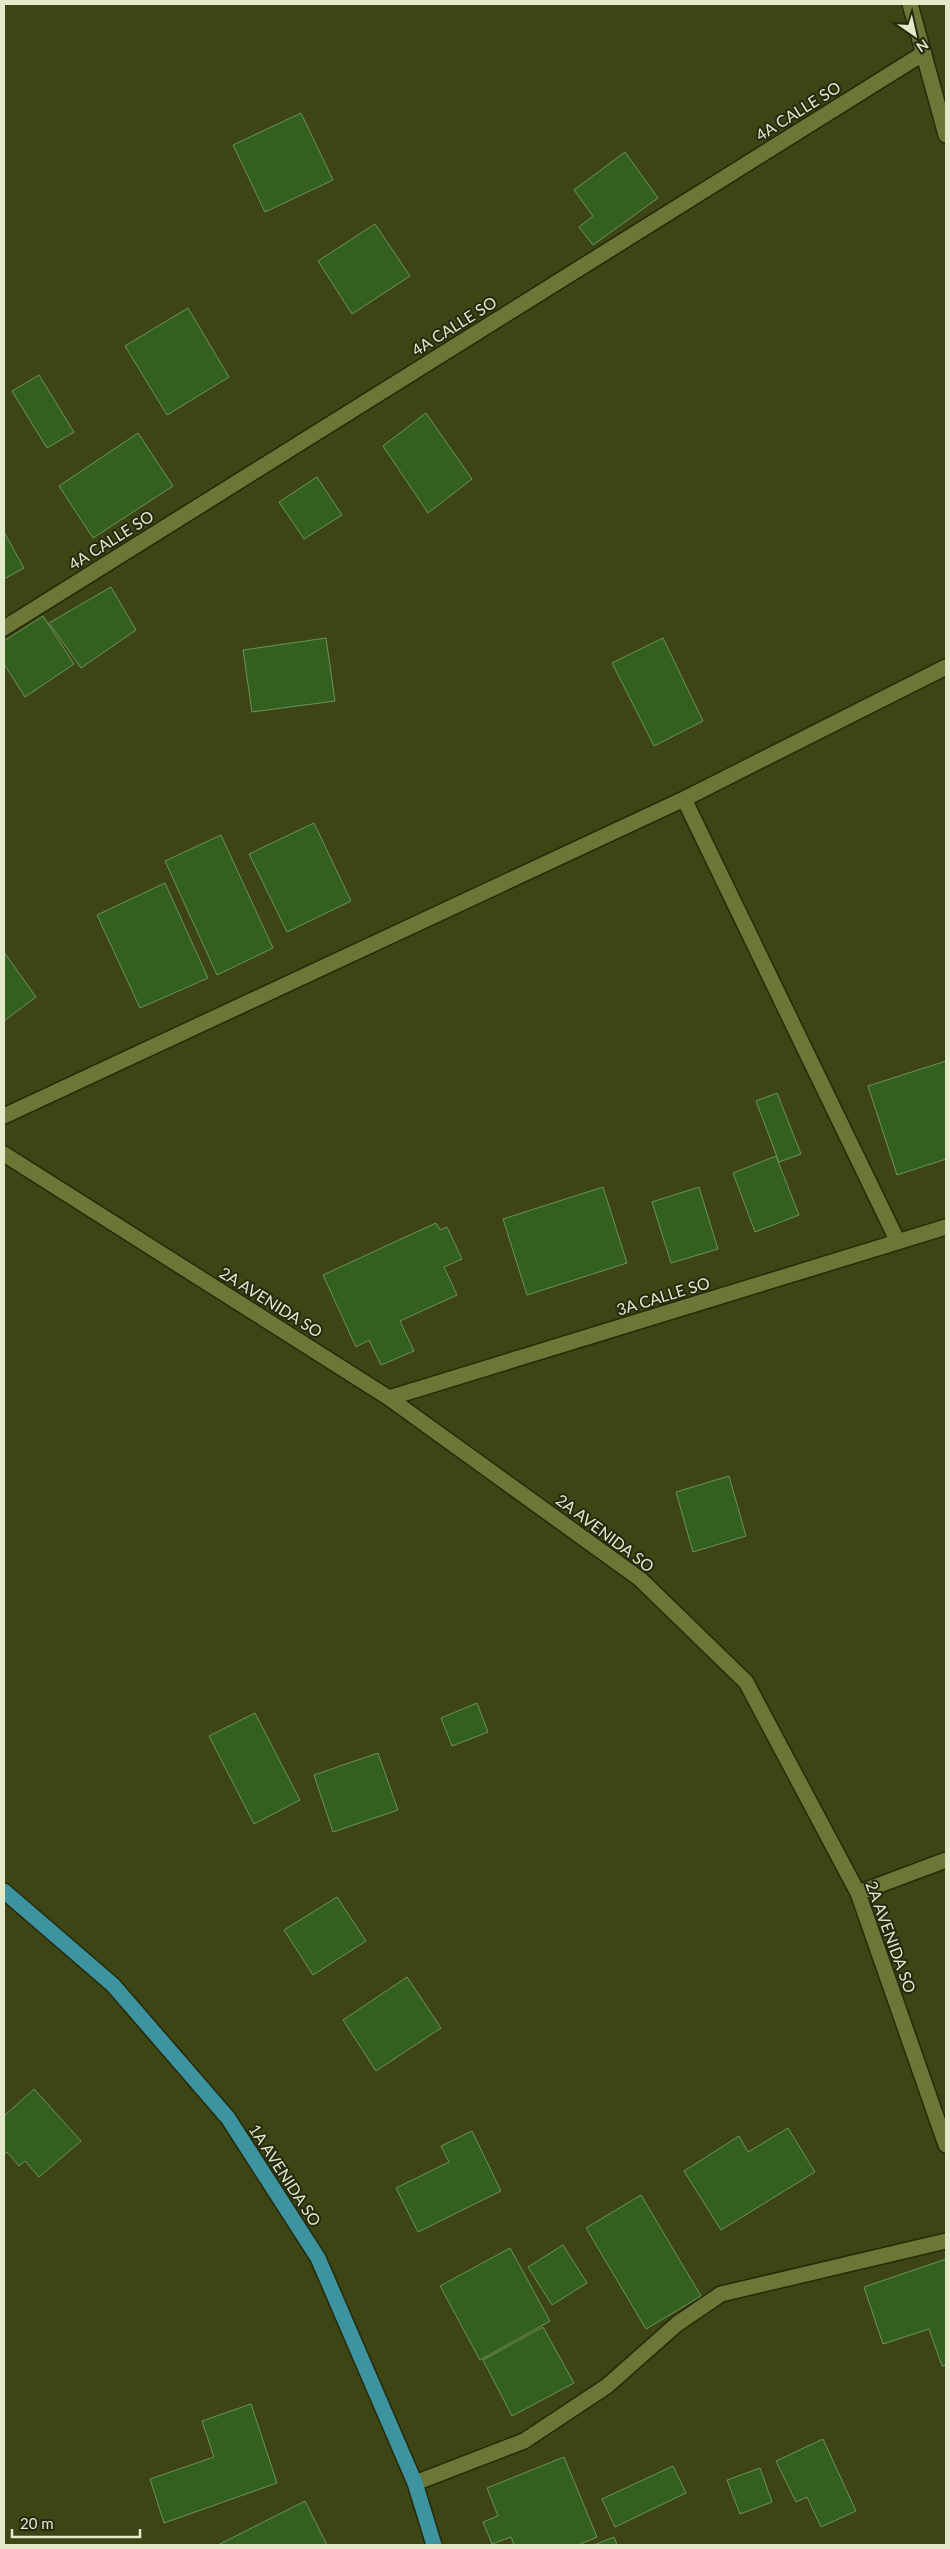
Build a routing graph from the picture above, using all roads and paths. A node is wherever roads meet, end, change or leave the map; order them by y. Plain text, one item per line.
1 (910, 4) edge
2 (924, 53) junction
3 (946, 135) edge
4 (4, 628) edge
5 (946, 667) edge
6 (684, 799) junction
7 (4, 1116) edge
8 (4, 1154) edge
9 (946, 1227) edge
10 (898, 1242) junction
11 (389, 1398) junction
12 (946, 1860) edge
13 (4, 1891) edge
14 (858, 1892) junction
15 (946, 2145) edge
16 (946, 2241) edge
17 (415, 2484) junction
18 (434, 2545) edge

1 - 2 street
2 - 3 street
2 - 4 street, 4A CALLE SO
5 - 6 street
6 - 7 street
6 - 10 street
8 - 11 street, 2A AVENIDA SO
9 - 10 street, 3A CALLE SO
10 - 11 street, 3A CALLE SO
11 - 14 street, 2A AVENIDA SO
12 - 14 street
13 - 17 main road, 1A AVENIDA SO
14 - 15 street, 2A AVENIDA SO
16 - 17 street
17 - 18 main road, 1A AVENIDA SO

